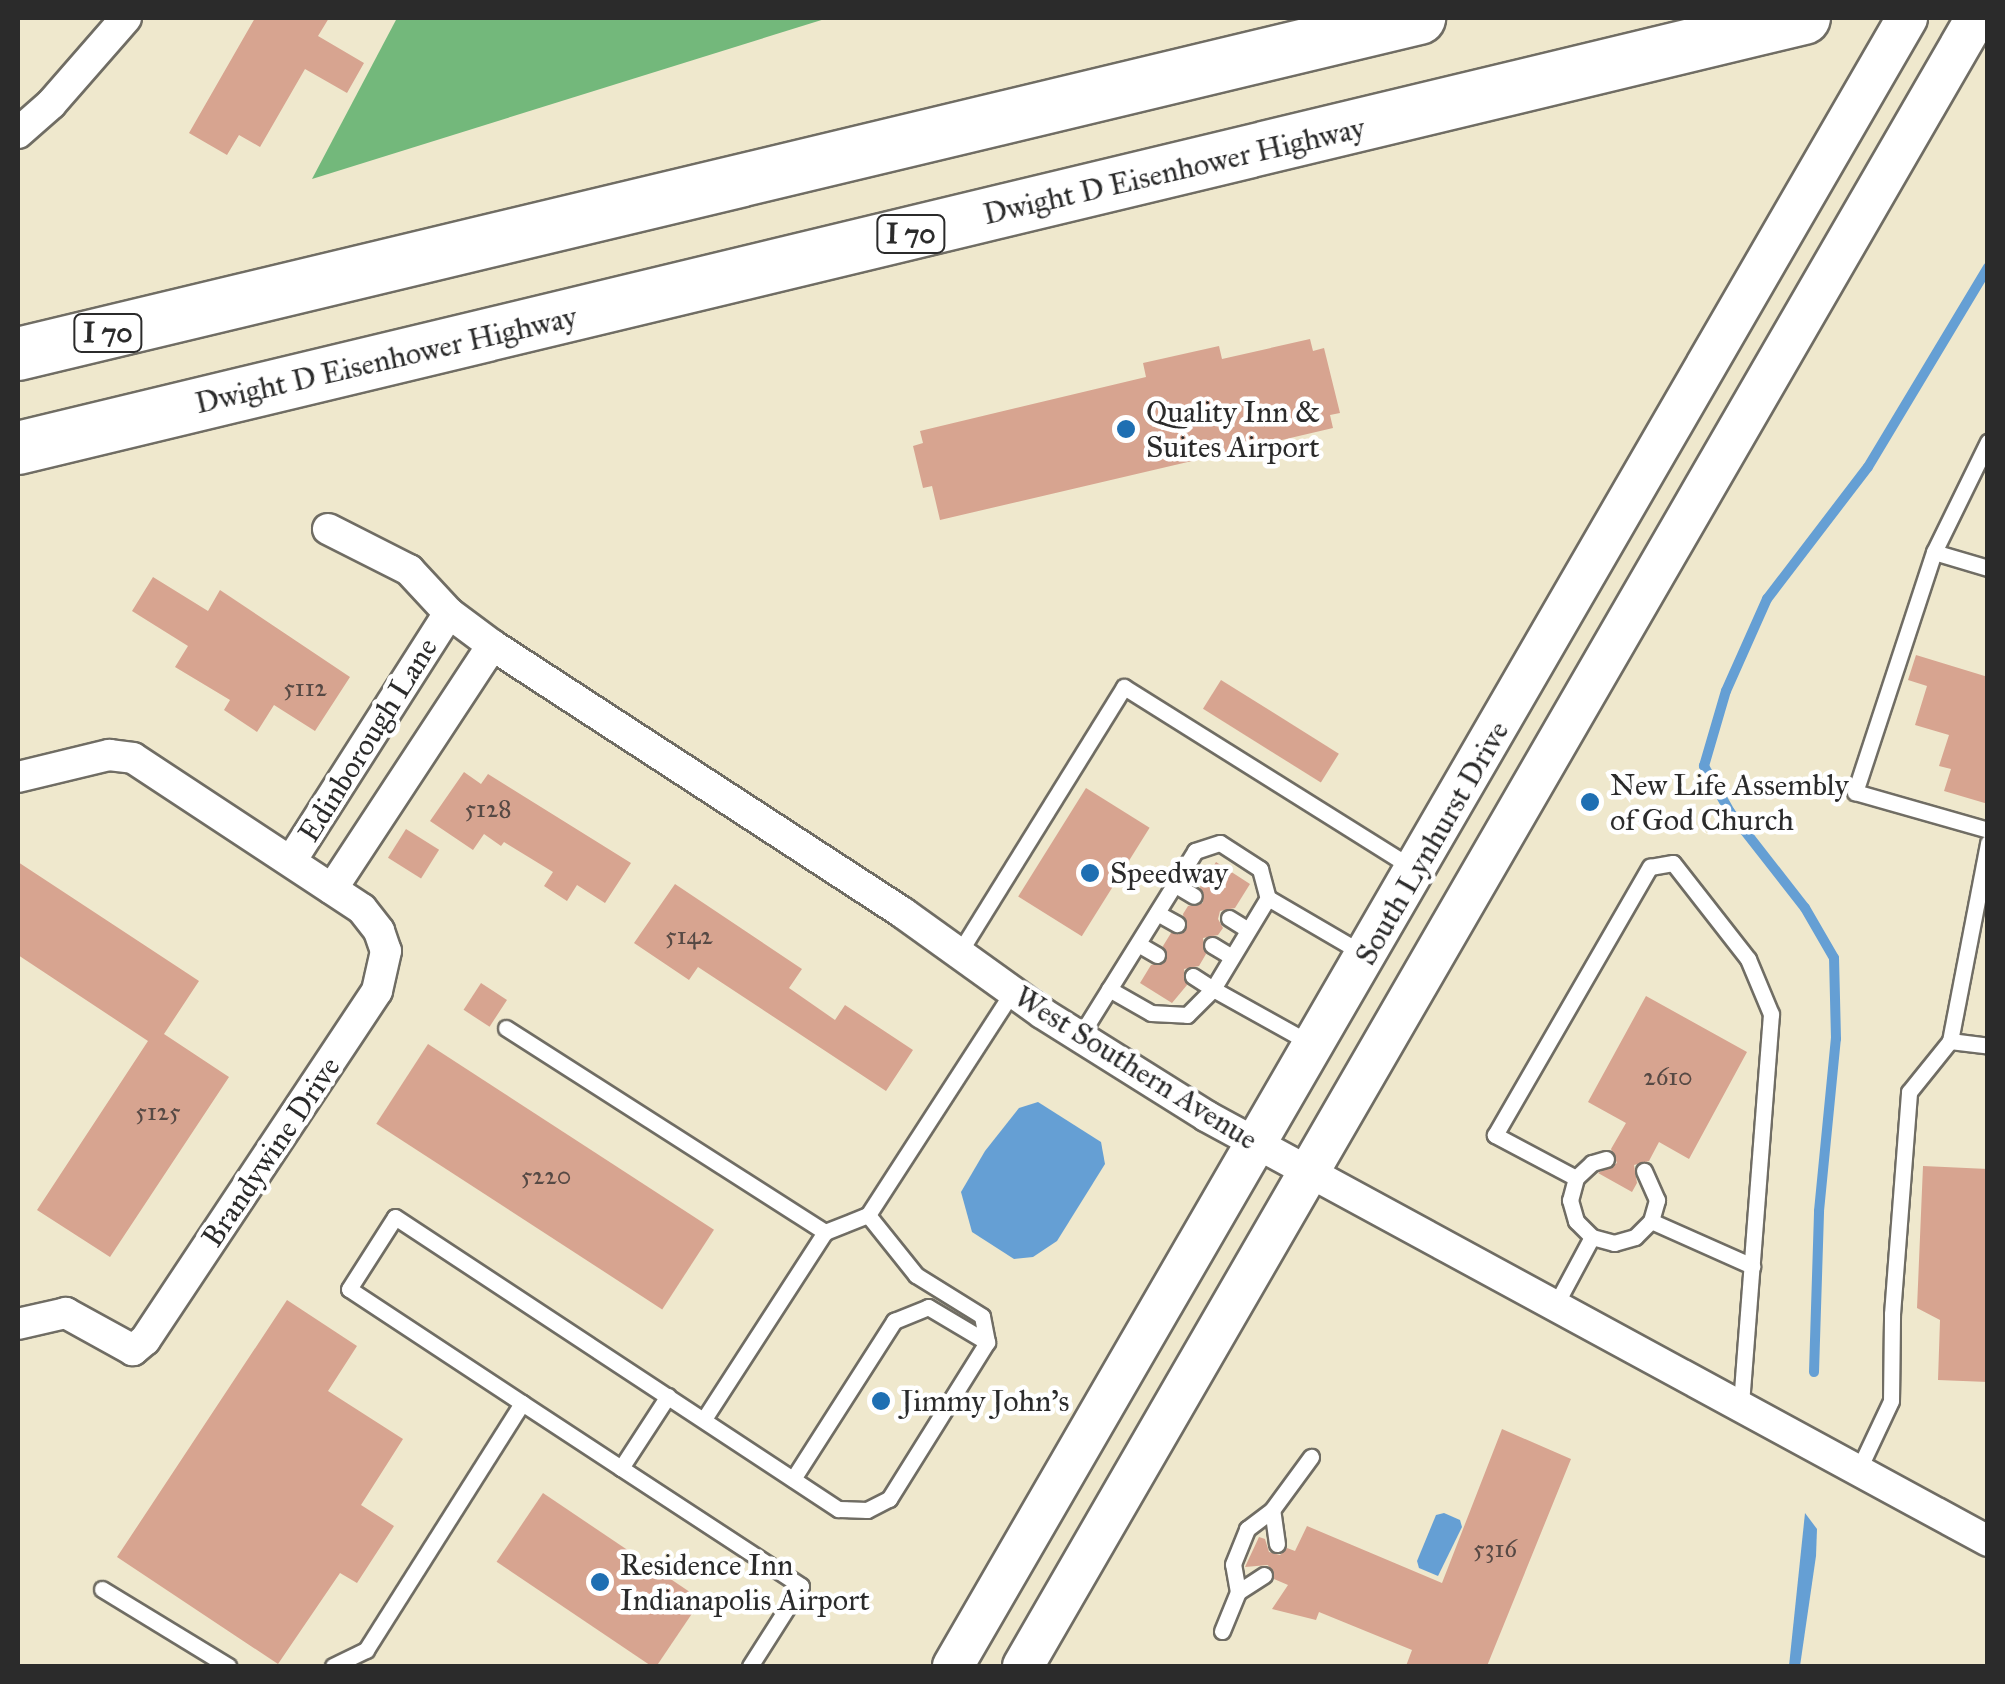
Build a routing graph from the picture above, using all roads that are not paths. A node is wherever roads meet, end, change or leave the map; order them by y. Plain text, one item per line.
1 (126, 18) edge
2 (1419, 18) edge
3 (1804, 18) edge
4 (1973, 22) edge
5 (1898, 34) edge
6 (20, 131) edge
7 (199, 312) junction
8 (18, 334) edge
9 (18, 354) edge
10 (1988, 442) edge
11 (18, 448) edge
12 (328, 529) dead end
13 (1934, 552) junction
14 (1988, 568) edge
15 (449, 612) junction
16 (492, 645) junction
17 (18, 777) edge
18 (1988, 830) edge
19 (1988, 843) edge
20 (292, 861) junction
21 (1416, 870) junction
22 (1174, 884) junction
23 (332, 889) junction
24 (1194, 896) dead end
25 (1268, 898) junction
26 (1157, 913) junction
27 (1229, 918) dead end
28 (1176, 924) dead end
29 (1248, 930) junction
30 (1138, 944) junction
31 (1212, 945) dead end
32 (959, 953) junction
33 (1157, 955) dead end
34 (1366, 955) junction
35 (1232, 958) junction
36 (1192, 976) dead end
37 (1213, 988) junction
38 (1110, 989) junction
39 (1012, 992) junction
40 (506, 1028) dead end
41 (1080, 1036) junction
42 (1950, 1041) junction
43 (1314, 1045) junction
44 (1988, 1046) edge
45 (1256, 1144) junction
46 (1606, 1159) dead end
47 (1644, 1171) dead end
48 (1309, 1172) junction
49 (1576, 1178) junction
50 (868, 1215) junction
51 (1651, 1222) junction
52 (825, 1232) junction
53 (1592, 1237) junction
54 (1752, 1266) junction
55 (1556, 1304) junction
56 (18, 1324) edge
57 (987, 1342) junction
58 (668, 1396) junction
59 (522, 1403) junction
60 (1741, 1407) junction
61 (704, 1419) junction
62 (1311, 1457) dead end
63 (620, 1468) junction
64 (1858, 1471) junction
65 (793, 1478) junction
66 (1272, 1510) junction
67 (1988, 1541) edge
68 (1277, 1544) dead end
69 (1264, 1575) dead end
70 (102, 1589) dead end
71 (1238, 1592) junction
72 (1222, 1631) dead end
73 (228, 1666) edge
74 (334, 1666) edge
75 (750, 1666) edge
76 (953, 1666) edge
77 (1023, 1666) edge

1 - 6 street
2 - 7 highway, I 70
3 - 11 highway, Dwight D Eisenhower Highway / I 70
4 - 48 main road, South Lynhurst Drive
5 - 21 main road, South Lynhurst Drive
7 - 8 highway
7 - 9 highway, I 70
10 - 13 lane
12 - 15 street, West Southern Avenue
13 - 14 lane
13 - 18 lane
15 - 16 street, West Southern Avenue
15 - 20 street, Edinborough Lane
16 - 23 street, Edinborough Lane
16 - 32 street, West Southern Avenue
17 - 20 street, Edinborough Lane
19 - 42 lane
20 - 23 street, Brandywine Drive
21 - 32 lane
21 - 34 main road, South Lynhurst Drive
22 - 24 lane
22 - 25 lane
22 - 26 lane
23 - 56 street, Brandywine Drive
25 - 29 lane
25 - 34 lane
26 - 28 lane
26 - 30 lane
27 - 29 lane
29 - 35 lane
30 - 33 lane
30 - 38 lane
31 - 35 lane
32 - 39 street, West Southern Avenue
34 - 43 main road, South Lynhurst Drive
35 - 37 lane
36 - 37 lane
37 - 38 lane
37 - 43 lane
38 - 41 lane
39 - 41 street, West Southern Avenue
39 - 50 lane
40 - 52 lane
41 - 45 street, West Southern Avenue
42 - 44 lane
42 - 64 lane
43 - 45 main road, South Lynhurst Drive
45 - 48 street, West Southern Avenue
45 - 76 main road, South Lynhurst Drive
46 - 49 lane
47 - 51 lane
48 - 55 street, West Southern Avenue
48 - 77 main road, South Lynhurst Drive
49 - 53 lane
49 - 54 lane
50 - 52 lane
50 - 57 lane
51 - 53 lane
51 - 54 lane
52 - 61 lane
53 - 55 lane
54 - 60 lane
55 - 60 street, West Southern Avenue
57 - 65 lane
57 - 65 lane
58 - 59 lane
58 - 61 lane
58 - 63 lane
59 - 63 lane
59 - 74 lane
60 - 64 street, West Southern Avenue
61 - 65 lane
62 - 66 lane
63 - 75 lane
64 - 67 street, West Southern Avenue
66 - 68 lane
66 - 71 lane
69 - 71 lane
70 - 73 lane
71 - 72 lane

